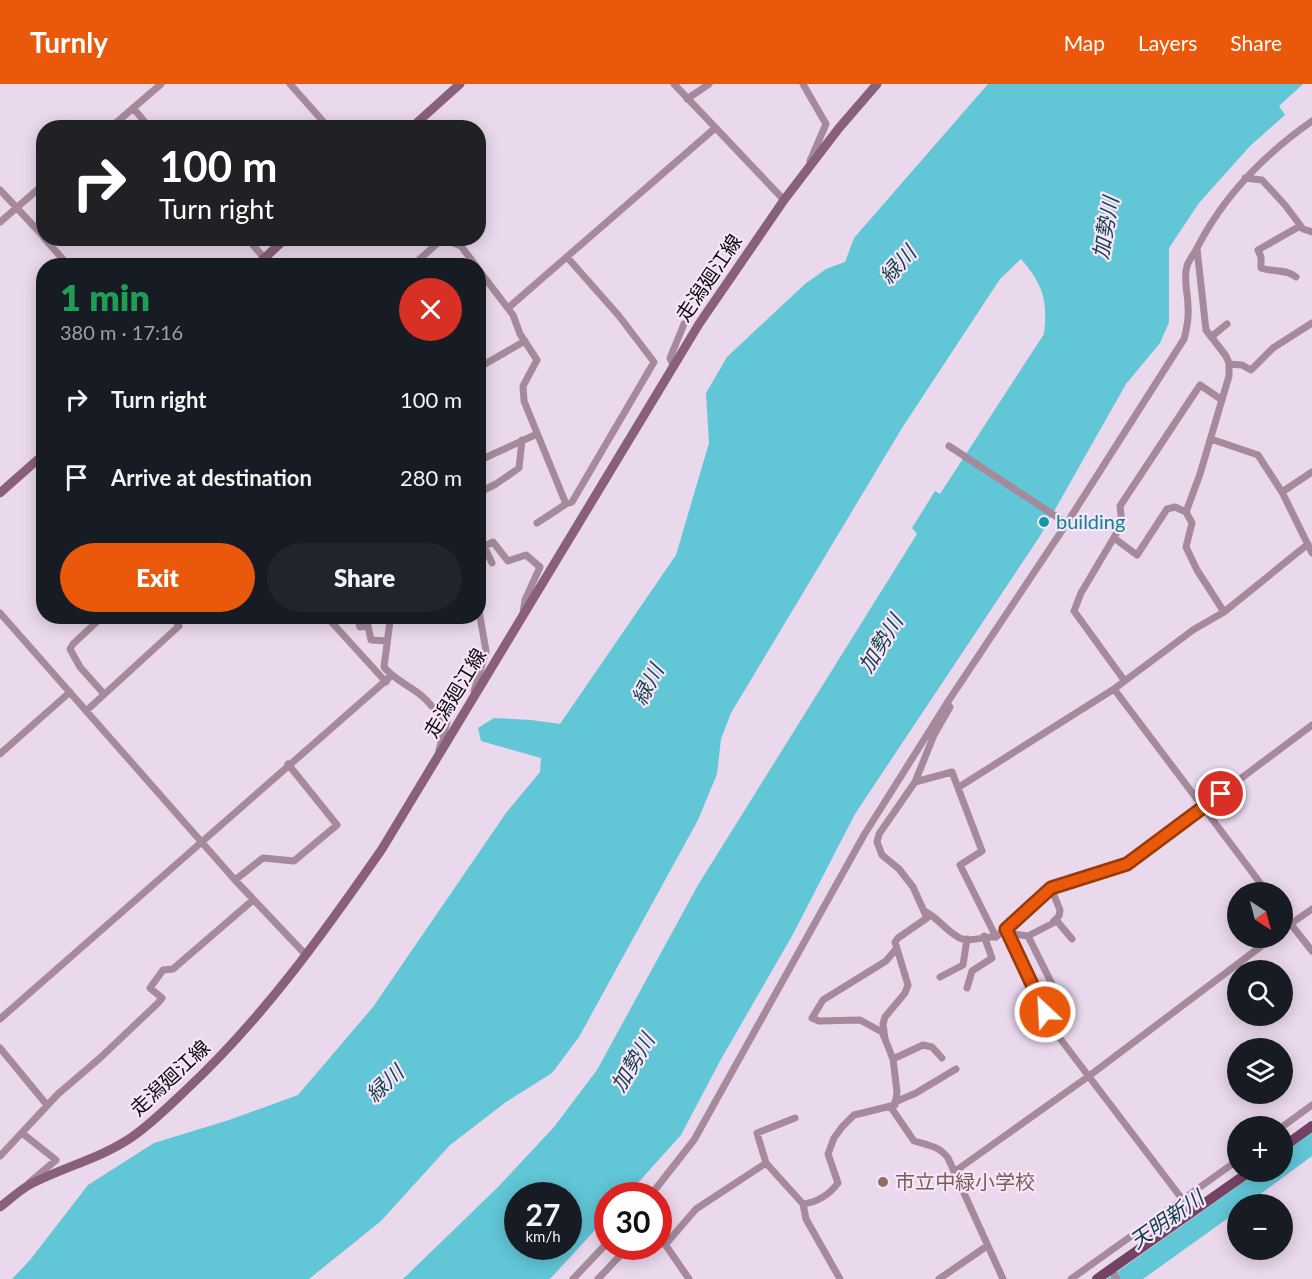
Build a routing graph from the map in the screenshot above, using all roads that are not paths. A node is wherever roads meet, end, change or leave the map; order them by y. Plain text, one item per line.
1 (161, 84) edge
2 (290, 84) edge
3 (460, 84) edge
4 (674, 84) edge
5 (709, 84) edge
6 (803, 84) edge
7 (877, 84) edge
8 (687, 99) junction
9 (133, 108) junction
10 (119, 120) edge
11 (143, 120) edge
12 (322, 120) edge
13 (420, 120) edge
14 (1312, 121) edge
15 (714, 129) junction
16 (807, 170) junction
17 (1245, 178) junction
18 (0, 190) edge
19 (36, 191) edge
20 (784, 200) junction
21 (16, 207) junction
22 (0, 222) edge
23 (1300, 226) junction
24 (36, 229) edge
25 (1312, 232) edge
26 (51, 246) edge
27 (254, 246) edge
28 (433, 246) edge
29 (1197, 248) junction
30 (567, 257) junction
31 (62, 258) edge
32 (264, 258) edge
33 (421, 258) edge
34 (1296, 277) dead end
35 (486, 279) edge
36 (508, 308) junction
37 (1312, 323) edge
38 (684, 324) dead end
39 (1227, 324) dead end
40 (1212, 335) junction
41 (525, 341) junction
42 (486, 363) edge
43 (1229, 364) junction
44 (673, 365) junction
45 (1222, 400) junction
46 (537, 434) junction
47 (1211, 439) junction
48 (522, 440) junction
49 (949, 446) dead end
50 (486, 457) edge
51 (36, 461) edge
52 (1312, 472) edge
53 (486, 489) edge
54 (1282, 492) junction
55 (0, 493) edge
56 (566, 504) junction
57 (1186, 512) junction
58 (537, 523) dead end
59 (1064, 524) junction
60 (1114, 538) junction
61 (1308, 544) junction
62 (486, 546) edge
63 (486, 548) edge
64 (1312, 553) edge
65 (492, 562) dead end
66 (1224, 612) junction
67 (0, 613) edge
68 (523, 613) junction
69 (94, 624) edge
70 (178, 624) edge
71 (334, 624) edge
72 (359, 624) edge
73 (390, 624) edge
74 (481, 624) edge
75 (387, 641) junction
76 (388, 679) junction
77 (1124, 680) junction
78 (1114, 689) junction
79 (70, 692) junction
80 (104, 694) junction
81 (471, 700) junction
82 (946, 703) junction
83 (86, 711) junction
84 (1312, 725) edge
85 (0, 754) edge
86 (436, 759) junction
87 (288, 764) junction
88 (915, 782) junction
89 (959, 787) junction
90 (1202, 807) junction
91 (202, 842) junction
92 (235, 880) junction
93 (1259, 882) edge
94 (1051, 888) junction
95 (253, 900) junction
96 (1312, 909) edge
97 (926, 912) junction
98 (1053, 922) junction
99 (1293, 923) edge
100 (1293, 927) edge
101 (1007, 931) junction
102 (984, 936) junction
103 (1028, 936) junction
104 (996, 937) junction
105 (967, 939) junction
106 (1072, 939) dead end
107 (1259, 948) edge
108 (896, 949) junction
109 (1312, 951) edge
110 (306, 955) junction
111 (963, 965) junction
112 (971, 974) junction
113 (940, 977) dead end
114 (966, 988) dead end
115 (1045, 1010) junction
116 (0, 1019) edge
117 (885, 1039) junction
118 (0, 1048) edge
119 (942, 1058) dead end
120 (893, 1059) junction
121 (956, 1069) dead end
122 (1089, 1076) junction
123 (892, 1104) junction
124 (47, 1105) junction
125 (1312, 1105) edge
126 (795, 1118) dead end
127 (1293, 1118) edge
128 (1312, 1126) edge
129 (22, 1133) junction
130 (1293, 1140) edge
131 (0, 1156) edge
132 (766, 1163) junction
133 (1227, 1168) edge
134 (954, 1172) junction
135 (661, 1182) edge
136 (1235, 1182) edge
137 (26, 1188) junction
138 (1183, 1200) junction
139 (803, 1204) junction
140 (0, 1207) edge
141 (1192, 1212) junction
142 (672, 1237) edge
143 (987, 1246) junction
144 (672, 1255) edge
145 (594, 1257) edge
146 (616, 1260) edge
147 (1110, 1269) junction
148 (573, 1279) edge
149 (598, 1279) edge
150 (689, 1279) edge
151 (840, 1279) edge
152 (939, 1279) edge
153 (1004, 1279) edge
154 (1071, 1279) edge
155 (1097, 1279) edge
156 (1117, 1279) edge

1 - 9 street
2 - 12 street
3 - 13 main road
4 - 8 street
5 - 8 street
6 - 16 street
7 - 16 main road, 走潟廻江線
8 - 15 street
9 - 10 street
9 - 11 street
14 - 17 street
15 - 20 street
15 - 30 street
16 - 20 main road, 走潟廻江線
17 - 23 street
17 - 29 street
18 - 21 street
19 - 21 street
20 - 44 main road, 走潟廻江線
21 - 22 street
21 - 24 street
23 - 25 street
23 - 34 street
26 - 31 street
27 - 32 street
28 - 33 street
29 - 40 street
29 - 59 street
30 - 36 street
30 - 56 street
35 - 36 street
36 - 41 street
37 - 43 street
38 - 44 street
39 - 40 street
40 - 43 street
41 - 42 street
41 - 46 street
43 - 45 street
44 - 68 main road, 走潟廻江線
45 - 47 street
45 - 60 street
46 - 48 street
46 - 56 street
47 - 54 street
47 - 57 street
48 - 50 street
48 - 53 street
49 - 59 street
51 - 55 main road
52 - 54 street
54 - 61 street
56 - 58 street
57 - 60 street
57 - 66 street
59 - 82 street
60 - 77 street
61 - 64 street
61 - 66 street
62 - 68 street
63 - 65 street
66 - 77 street
67 - 79 street
68 - 81 main road, 走潟廻江線
69 - 80 street
70 - 80 street
71 - 76 street
72 - 75 street
73 - 75 street
74 - 81 street
75 - 76 street
76 - 86 street
76 - 87 street
77 - 78 street
78 - 89 street
78 - 90 street
79 - 83 street
79 - 85 street
80 - 83 street
81 - 86 main road, 走潟廻江線
82 - 88 street
82 - 135 street
83 - 91 street
84 - 90 street
86 - 110 main road, 走潟廻江線
87 - 91 street
87 - 92 street
88 - 89 street
88 - 97 street
89 - 104 street
90 - 93 street
90 - 94 street
91 - 92 street
91 - 116 street
92 - 95 street
94 - 98 street
94 - 101 street
95 - 110 street
95 - 124 street
96 - 99 street
97 - 105 street
97 - 108 street
98 - 103 street
98 - 106 street
100 - 109 street
101 - 103 street
101 - 104 street
101 - 115 street
102 - 104 street
102 - 105 street
102 - 112 street
103 - 115 street
105 - 111 street
107 - 122 street
108 - 117 street
108 - 117 street
110 - 137 main road, 走潟廻江線
111 - 112 street
111 - 113 street
112 - 114 street
115 - 122 street
117 - 120 street
118 - 124 street
119 - 120 street
120 - 123 street
121 - 123 street
122 - 134 street
122 - 138 street
123 - 134 street
123 - 139 street
124 - 129 street
125 - 127 street
126 - 132 street
128 - 130 main road
129 - 131 street
129 - 137 street
132 - 139 street
132 - 142 street
133 - 138 street
134 - 143 street
136 - 141 main road
137 - 140 main road, 走潟廻江線
138 - 141 street
138 - 154 street
139 - 151 street
141 - 147 main road
143 - 152 street
143 - 153 street
144 - 150 street
145 - 148 street
146 - 149 street
147 - 155 main road
147 - 156 street

